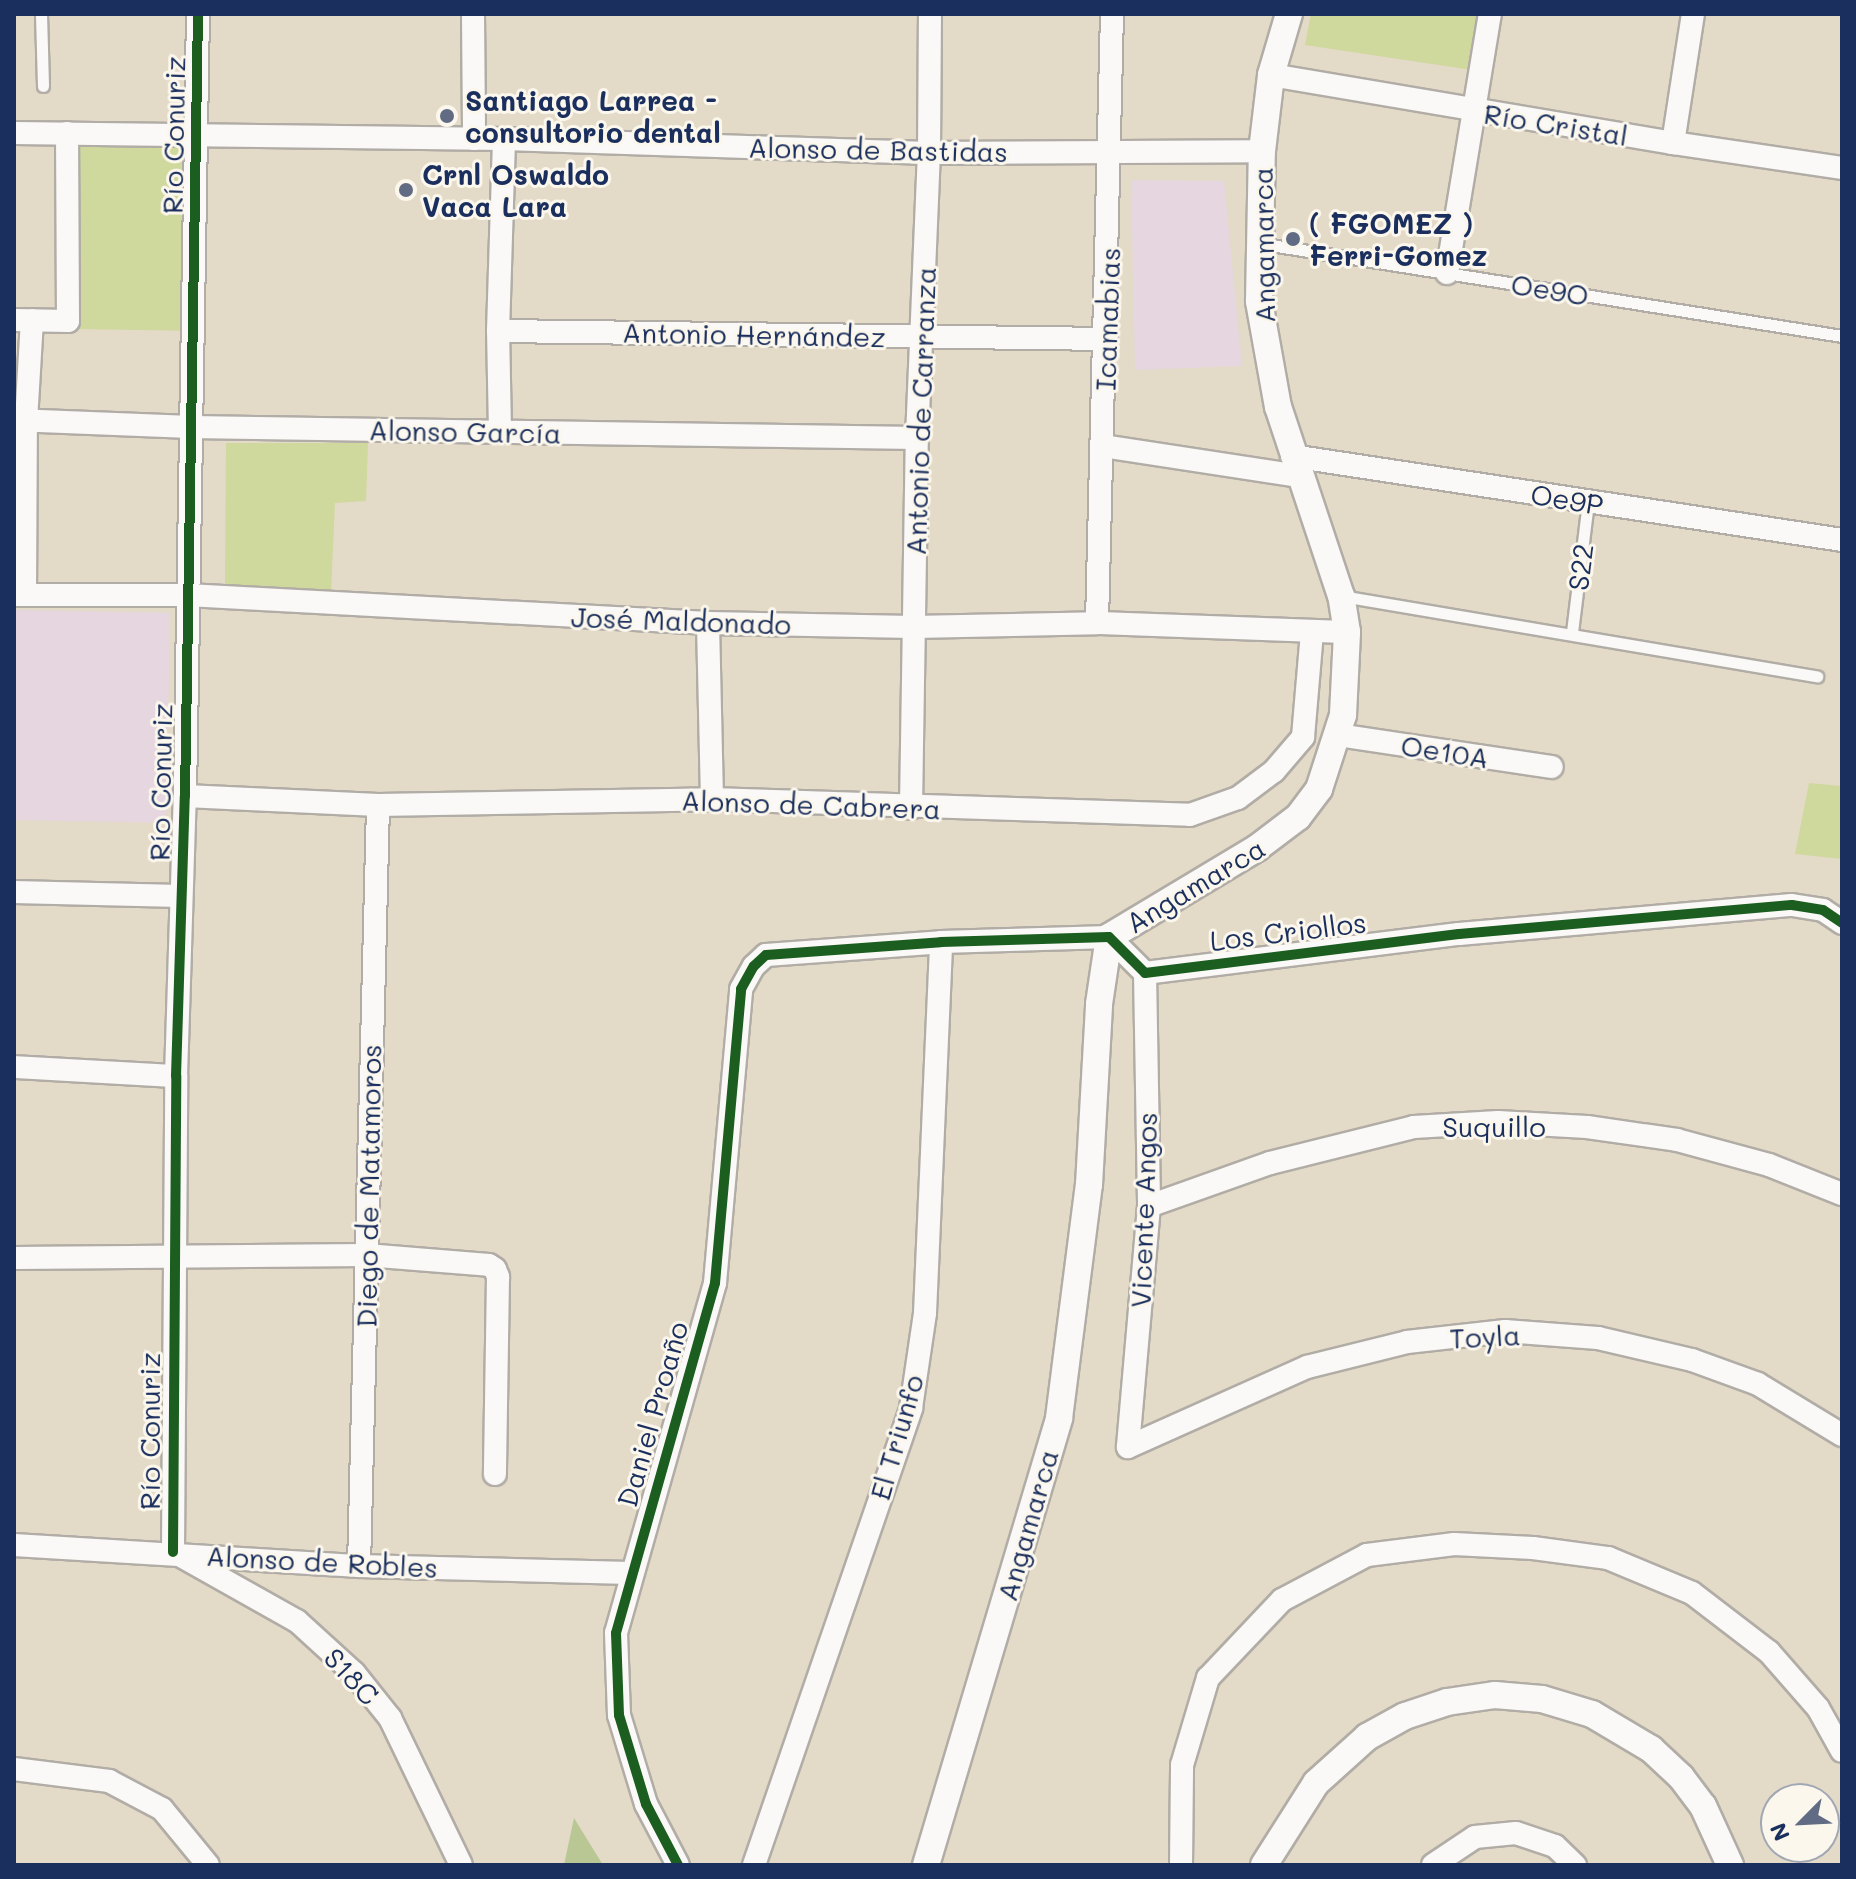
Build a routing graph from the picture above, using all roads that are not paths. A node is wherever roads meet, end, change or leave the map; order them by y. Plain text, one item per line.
1 (41, 14) edge
2 (198, 14) edge
3 (473, 14) edge
4 (930, 14) edge
5 (1112, 14) edge
6 (1289, 14) edge
7 (1490, 14) edge
8 (1693, 14) edge
9 (1271, 75) junction
10 (43, 86) dead end
11 (1475, 110) junction
12 (14, 133) edge
13 (67, 133) junction
14 (198, 134) junction
15 (474, 139) junction
16 (504, 139) junction
17 (1673, 143) junction
18 (1111, 150) junction
19 (1262, 151) junction
20 (929, 153) junction
21 (1842, 168) edge
22 (1258, 243) junction
23 (1447, 273) junction
24 (23, 320) edge
25 (498, 331) junction
26 (921, 336) junction
27 (1842, 336) edge
28 (1106, 339) junction
29 (20, 420) edge
30 (191, 427) junction
31 (500, 432) junction
32 (917, 438) junction
33 (1103, 446) junction
34 (1296, 466) junction
35 (1588, 502) junction
36 (1842, 540) edge
37 (20, 595) edge
38 (187, 595) junction
39 (1341, 596) junction
40 (708, 623) junction
41 (1097, 623) junction
42 (913, 627) junction
43 (1312, 631) junction
44 (1347, 632) junction
45 (1572, 632) junction
46 (1817, 676) dead end
47 (1338, 735) junction
48 (1552, 767) dead end
49 (185, 796) junction
50 (712, 799) junction
51 (378, 805) junction
52 (911, 808) junction
53 (14, 892) edge
54 (180, 896) junction
55 (1842, 923) edge
56 (1109, 937) junction
57 (941, 942) junction
58 (1145, 973) junction
59 (14, 1067) edge
60 (176, 1076) junction
61 (1842, 1194) edge
62 (1149, 1206) junction
63 (366, 1255) junction
64 (14, 1258) edge
65 (174, 1258) junction
66 (1842, 1435) edge
67 (1128, 1447) joint
68 (495, 1474) dead end
69 (14, 1545) edge
70 (173, 1552) junction
71 (359, 1566) junction
72 (630, 1573) junction
73 (1842, 1751) edge
74 (14, 1769) edge
75 (208, 1865) edge
76 (461, 1865) edge
77 (678, 1865) edge
78 (754, 1865) edge
79 (926, 1865) edge
80 (1181, 1865) edge
81 (1264, 1865) edge
82 (1433, 1865) edge
83 (1575, 1865) edge
84 (1730, 1865) edge

1 - 10 lane
2 - 14 street, Río Conuriz
3 - 15 street
4 - 20 street, Antonio de Carranza
5 - 18 street, Icamabias
6 - 9 street, Angamarca
7 - 11 street
8 - 17 street
9 - 11 street, Río Cristal
9 - 19 street, Angamarca
11 - 17 street, Río Cristal
11 - 23 street
12 - 13 street, Alonso de Bastidas
13 - 14 street, Alonso de Bastidas
13 - 24 street
14 - 15 street, Alonso de Bastidas
14 - 30 street, Río Conuriz
15 - 16 street, Alonso de Bastidas
16 - 20 street, Alonso de Bastidas
16 - 25 street
17 - 21 street, Río Cristal
18 - 19 street, Alonso de Bastidas
18 - 20 street, Alonso de Bastidas
18 - 28 street, Icamabias
19 - 22 street, Angamarca
20 - 26 street, Antonio de Carranza
22 - 23 lane, Oe9O
22 - 34 street, Angamarca
23 - 27 lane, Oe9O
24 - 29 street
25 - 26 street, Antonio Hernández
25 - 31 street
26 - 28 street, Antonio Hernández
26 - 32 street, Antonio de Carranza
28 - 33 street, Icamabias
29 - 30 street, Alonso García
29 - 37 street
30 - 31 street, Alonso García
30 - 38 street, Río Conuriz
31 - 32 street, Alonso García
32 - 42 street, Antonio de Carranza
33 - 34 street, Oe9P
33 - 41 street, Icamabias
34 - 35 street, Oe9P
34 - 39 street, Angamarca
35 - 36 street, Oe9P
35 - 45 lane, S22
37 - 38 street, José Maldonado
38 - 40 street, José Maldonado
38 - 49 street, Río Conuriz
39 - 44 street, Angamarca
39 - 45 lane
40 - 42 street, José Maldonado
40 - 50 street
41 - 42 street, José Maldonado
41 - 43 street, José Maldonado
42 - 52 street, Antonio de Carranza
43 - 44 street, José Maldonado
43 - 52 street, Alonso de Cabrera
44 - 47 street, Angamarca
45 - 46 lane
47 - 48 street, Oe10A
47 - 56 street, Angamarca
49 - 51 street, Alonso de Cabrera
49 - 54 street, Río Conuriz
50 - 51 street, Alonso de Cabrera
50 - 52 street, Alonso de Cabrera
51 - 63 street, Diego de Matamoros
53 - 54 street
54 - 60 street, Río Conuriz
55 - 58 street, Los Criollos
56 - 57 street
56 - 58 street
56 - 79 street, Angamarca
57 - 72 street, Daniel Proaño
57 - 78 street, El Triunfo
58 - 62 street, Vicente Angos
59 - 60 street
60 - 65 street, Río Conuriz
61 - 62 street, Suquillo
62 - 67 street, Vicente Angos
63 - 65 street
63 - 68 street
63 - 71 street, Diego de Matamoros
64 - 65 street
65 - 70 street, Río Conuriz
66 - 67 street, Toyla
69 - 70 street, Alonso de Robles
70 - 71 street, Alonso de Robles
70 - 76 street, S18C
71 - 72 street, Alonso de Robles
72 - 77 street, Daniel Proaño
73 - 80 street
74 - 75 street
81 - 84 street
82 - 83 street

